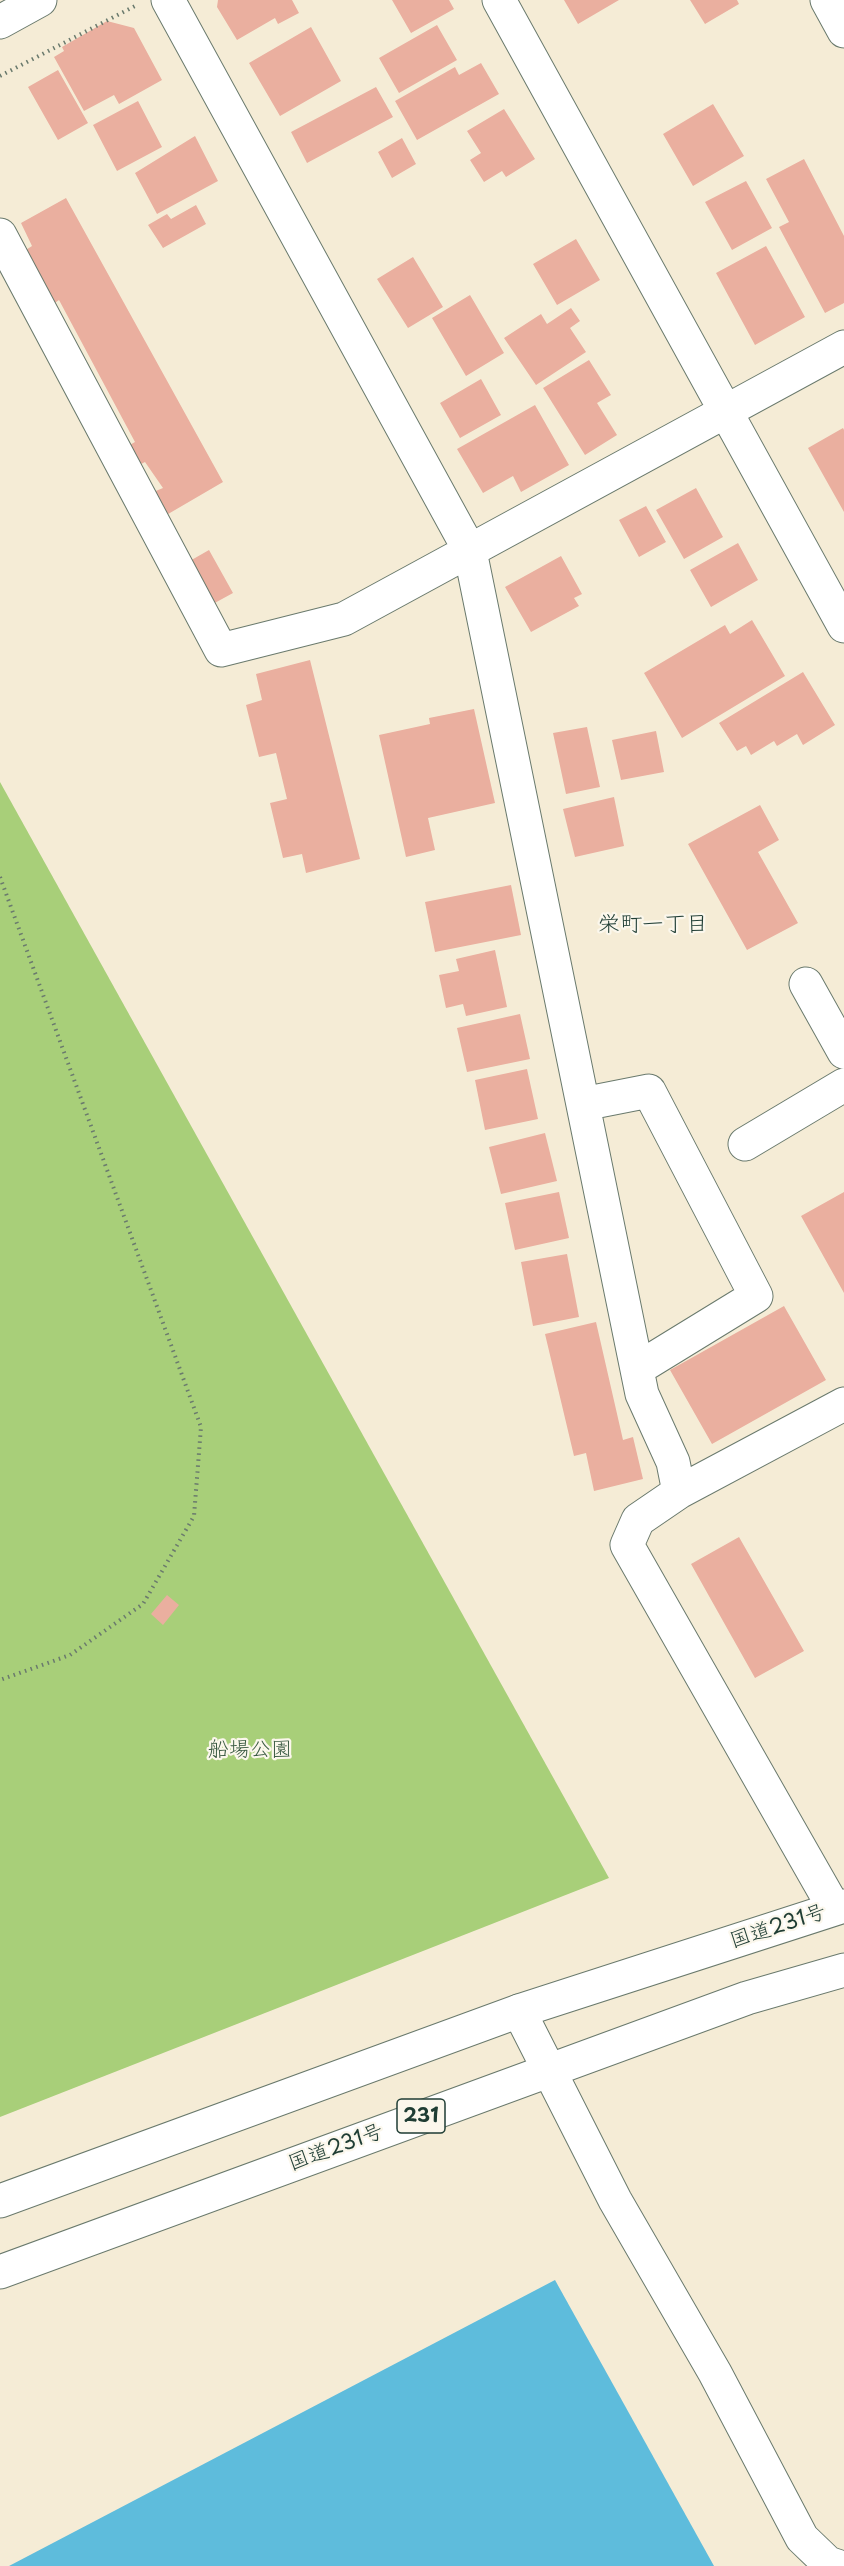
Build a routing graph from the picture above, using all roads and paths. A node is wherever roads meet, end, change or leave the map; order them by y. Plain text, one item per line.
1 (40, 0) edge
2 (168, 0) edge
3 (499, 0) edge
4 (827, 0) edge
5 (136, 5) dead end
6 (0, 22) edge
7 (844, 30) edge
8 (0, 76) edge
9 (0, 235) edge
10 (844, 347) edge
11 (727, 410) junction
12 (470, 551) junction
13 (844, 626) edge
14 (0, 878) edge
15 (0, 889) edge
16 (6, 893) junction
17 (806, 984) dead end
18 (844, 1052) edge
19 (844, 1085) edge
20 (583, 1104) junction
21 (745, 1144) dead end
22 (639, 1382) junction
23 (844, 1404) edge
24 (679, 1492) junction
25 (0, 1680) edge
26 (839, 1907) edge
27 (844, 1970) edge
28 (519, 2011) junction
29 (549, 2069) junction
30 (0, 2201) edge
31 (0, 2272) edge
32 (837, 2566) edge

1 - 6 main road
2 - 12 main road
3 - 11 main road
4 - 7 main road
5 - 8 path
9 - 12 main road
10 - 11 main road
11 - 12 main road
11 - 13 main road
12 - 20 main road
14 - 16 path
15 - 16 path
16 - 25 path
17 - 18 main road
19 - 21 main road
20 - 22 main road
20 - 22 main road
22 - 24 main road
23 - 24 main road
24 - 26 main road
26 - 28 main road, 国道231号
27 - 29 main road, 国道231号 / 231
28 - 29 main road
28 - 30 main road, 国道231号
29 - 31 main road, 国道231号 / 231
29 - 32 main road

